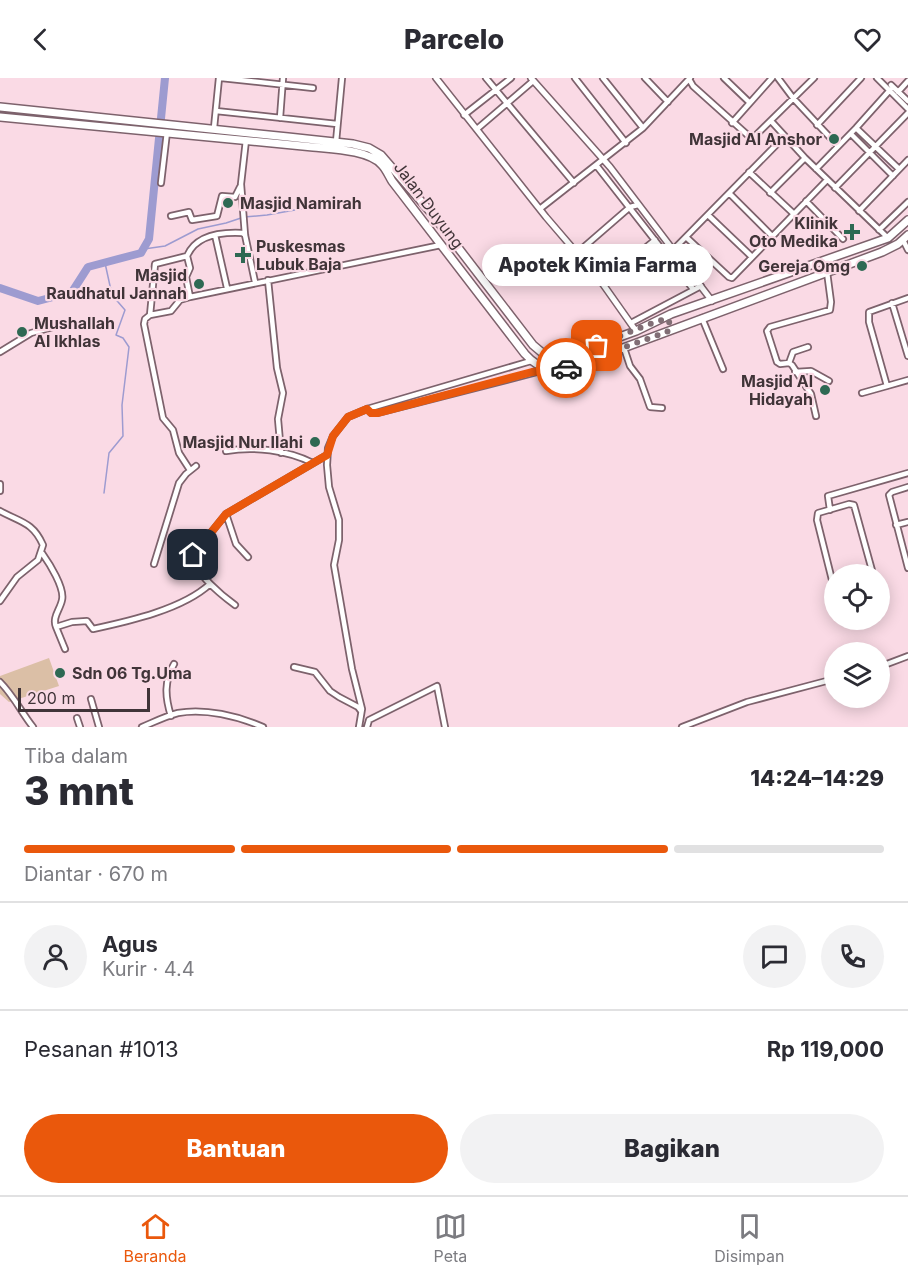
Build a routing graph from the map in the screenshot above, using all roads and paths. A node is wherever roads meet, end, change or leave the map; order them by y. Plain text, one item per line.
1 (220, 78) edge
2 (283, 78) edge
3 (342, 78) edge
4 (436, 78) edge
5 (486, 78) edge
6 (511, 78) edge
7 (575, 78) edge
8 (603, 78) edge
9 (645, 78) edge
10 (690, 78) edge
11 (724, 78) edge
12 (778, 78) edge
13 (814, 78) edge
14 (861, 78) edge
15 (877, 78) edge
16 (532, 79) edge
17 (768, 79) edge
18 (908, 81) edge
19 (283, 84) junction
20 (890, 87) junction
21 (313, 88) dead end
22 (496, 90) junction
23 (898, 92) junction
24 (793, 98) junction
25 (908, 101) edge
26 (669, 102) junction
27 (749, 102) junction
28 (508, 103) junction
29 (0, 107) edge
30 (216, 111) junction
31 (908, 111) edge
32 (464, 115) junction
33 (0, 117) edge
34 (280, 118) junction
35 (771, 121) junction
36 (732, 123) junction
37 (338, 124) junction
38 (817, 125) junction
39 (152, 126) junction
40 (214, 128) junction
41 (643, 128) junction
42 (856, 128) junction
43 (167, 129) junction
44 (477, 129) junction
45 (851, 134) junction
46 (785, 136) junction
47 (246, 140) junction
48 (288, 140) junction
49 (336, 142) junction
50 (626, 143) junction
51 (838, 146) junction
52 (876, 146) junction
53 (870, 153) junction
54 (805, 158) junction
55 (604, 160) junction
56 (908, 160) edge
57 (596, 165) junction
58 (816, 169) junction
59 (899, 170) junction
60 (749, 172) junction
61 (893, 176) junction
62 (827, 180) junction
63 (161, 183) dead end
64 (574, 183) junction
65 (241, 184) junction
66 (835, 188) junction
67 (770, 193) junction
68 (729, 194) junction
69 (806, 201) junction
70 (908, 202) edge
71 (638, 205) junction
72 (630, 207) junction
73 (541, 208) junction
74 (859, 211) junction
75 (794, 214) junction
76 (708, 215) junction
77 (171, 216) dead end
78 (435, 218) junction
79 (908, 220) edge
80 (426, 225) junction
81 (879, 230) junction
82 (445, 232) junction
83 (215, 235) junction
84 (245, 235) junction
85 (662, 236) junction
86 (772, 236) junction
87 (686, 237) junction
88 (905, 237) edge
89 (888, 238) junction
90 (843, 239) dead end
91 (655, 241) junction
92 (439, 242) junction
93 (674, 249) junction
94 (908, 250) edge
95 (577, 253) junction
96 (187, 256) junction
97 (752, 257) junction
98 (827, 272) junction
99 (268, 280) junction
100 (255, 282) junction
101 (602, 283) junction
102 (701, 286) junction
103 (227, 288) junction
104 (693, 289) junction
105 (190, 297) junction
106 (908, 298) edge
107 (712, 301) junction
108 (892, 303) junction
109 (682, 311) junction
110 (150, 315) junction
111 (702, 318) junction
112 (661, 319) junction
113 (68, 323) dead end
114 (631, 323) junction
115 (687, 324) junction
116 (636, 331) junction
117 (667, 332) junction
118 (808, 347) dead end
119 (624, 348) junction
120 (0, 352) edge
121 (908, 356) edge
122 (531, 361) junction
123 (789, 363) junction
124 (723, 369) dead end
125 (545, 370) junction
126 (795, 372) junction
127 (908, 380) edge
128 (829, 381) dead end
129 (887, 386) junction
130 (862, 393) dead end
131 (662, 408) dead end
132 (367, 409) junction
133 (816, 416) dead end
134 (226, 451) dead end
135 (281, 453) junction
136 (327, 455) junction
137 (313, 463) junction
138 (196, 466) dead end
139 (190, 470) junction
140 (908, 473) edge
141 (0, 484) edge
142 (908, 487) edge
143 (0, 490) edge
144 (831, 495) junction
145 (838, 507) junction
146 (830, 510) junction
147 (0, 512) edge
148 (226, 514) junction
149 (908, 522) edge
150 (896, 525) junction
151 (42, 553) junction
152 (248, 557) dead end
153 (154, 564) dead end
154 (828, 564) edge
155 (870, 564) edge
156 (908, 568) edge
157 (210, 584) junction
158 (0, 601) edge
159 (235, 605) dead end
160 (56, 627) junction
161 (65, 650) dead end
162 (908, 657) edge
163 (890, 663) edge
164 (174, 664) dead end
165 (294, 667) dead end
166 (0, 682) edge
167 (824, 682) edge
168 (91, 699) dead end
169 (362, 714) junction
170 (171, 716) junction
171 (77, 718) dead end
172 (685, 726) edge
173 (33, 727) edge
174 (80, 727) edge
175 (99, 727) edge
176 (142, 727) edge
177 (263, 727) edge
178 (359, 727) edge
179 (367, 727) edge
180 (446, 727) edge

1 - 19 street
1 - 30 street
2 - 19 street
3 - 37 street
4 - 32 street
5 - 22 street
6 - 22 street
7 - 50 street
8 - 41 street
9 - 26 street
10 - 26 street
10 - 36 street
11 - 27 street
12 - 24 street
13 - 24 street
14 - 38 street
15 - 20 street
16 - 28 street
16 - 55 street
17 - 27 street
18 - 23 street
19 - 21 street
19 - 34 street
20 - 23 street
20 - 31 street
20 - 42 street
22 - 28 street
22 - 32 street
23 - 25 street
24 - 35 street
24 - 38 street
26 - 41 street
27 - 36 street
28 - 44 street
28 - 64 street
29 - 39 highway, Jalan Duyung
30 - 34 street
30 - 40 street
31 - 52 street
32 - 44 street
33 - 39 highway, Jalan Duyung
34 - 37 street
35 - 36 street
35 - 46 street
37 - 49 street
38 - 51 street
39 - 43 highway, Jalan Duyung
40 - 43 highway, Jalan Duyung
40 - 48 highway, Jalan Duyung
41 - 50 street
42 - 45 street
42 - 52 street
43 - 47 highway, Jalan Duyung
43 - 63 street
44 - 73 street
45 - 51 street
45 - 53 street
46 - 54 street
46 - 60 street
47 - 48 highway, Jalan Duyung
47 - 65 street
48 - 49 highway, Jalan Duyung
48 - 80 highway, Jalan Duyung
49 - 78 highway, Jalan Duyung
50 - 55 street
51 - 58 street
52 - 53 street
52 - 59 street
53 - 61 street
53 - 66 street
54 - 58 street
54 - 67 street
55 - 57 street
55 - 71 street
56 - 59 street
57 - 64 street
57 - 72 street
58 - 62 street
59 - 61 street
60 - 67 street
60 - 68 street
61 - 74 street
62 - 66 street
62 - 69 street
64 - 73 street
65 - 77 street
65 - 84 street
66 - 74 street
67 - 75 street
68 - 76 street
68 - 86 street
69 - 75 street
69 - 90 street
70 - 81 street
71 - 72 street
71 - 85 street
72 - 91 street
72 - 95 street
73 - 95 street
74 - 81 street
75 - 86 street
76 - 87 street
76 - 97 street
78 - 80 highway
78 - 82 highway, Jalan Duyung
79 - 89 highway, Jalan Duyung
80 - 92 highway, Jalan Duyung
81 - 89 street
82 - 92 highway
82 - 116 highway, Jalan Duyung
83 - 84 street
83 - 96 street
83 - 103 street
84 - 100 street
85 - 91 street
85 - 93 street
86 - 97 street
87 - 93 street
87 - 97 street
88 - 94 street
88 - 98 highway
89 - 107 highway, Jalan Duyung
91 - 101 street
91 - 104 street
92 - 99 street
92 - 122 highway, Jalan Duyung
93 - 102 street
95 - 101 street
96 - 105 street
96 - 110 street
98 - 111 highway
98 - 123 street
99 - 100 street
99 - 135 street
100 - 103 street
101 - 114 street
102 - 104 street
102 - 107 street
103 - 105 street
104 - 114 street
105 - 110 street
106 - 108 street
107 - 109 highway, Jalan Duyung
108 - 121 street
108 - 129 street
109 - 112 highway, Jalan Duyung
109 - 115 highway
110 - 139 street
111 - 115 highway
111 - 124 street
112 - 116 highway, Jalan Duyung
112 - 117 highway
113 - 120 street
114 - 116 street
115 - 117 highway
117 - 119 highway
118 - 123 street
119 - 125 highway
119 - 131 street
122 - 125 highway, Jalan Duyung
122 - 132 street
123 - 126 street
125 - 132 street
126 - 128 street
126 - 133 street
127 - 129 street
129 - 130 street
132 - 136 street
134 - 135 street
135 - 137 street
136 - 137 street
136 - 169 street
137 - 148 street
138 - 139 street
139 - 153 street
140 - 144 street
141 - 143 street
142 - 150 street
144 - 145 street
144 - 146 street
145 - 146 street
145 - 155 street
146 - 154 street
147 - 151 street
148 - 152 street
148 - 157 street
149 - 150 street
150 - 156 street
151 - 158 street
151 - 160 street
157 - 159 street
157 - 160 street
160 - 161 street
162 - 163 street
164 - 170 street
165 - 169 street
166 - 173 street
167 - 172 street
168 - 175 street
169 - 178 street
170 - 176 street
170 - 177 street
171 - 174 street
179 - 180 street

